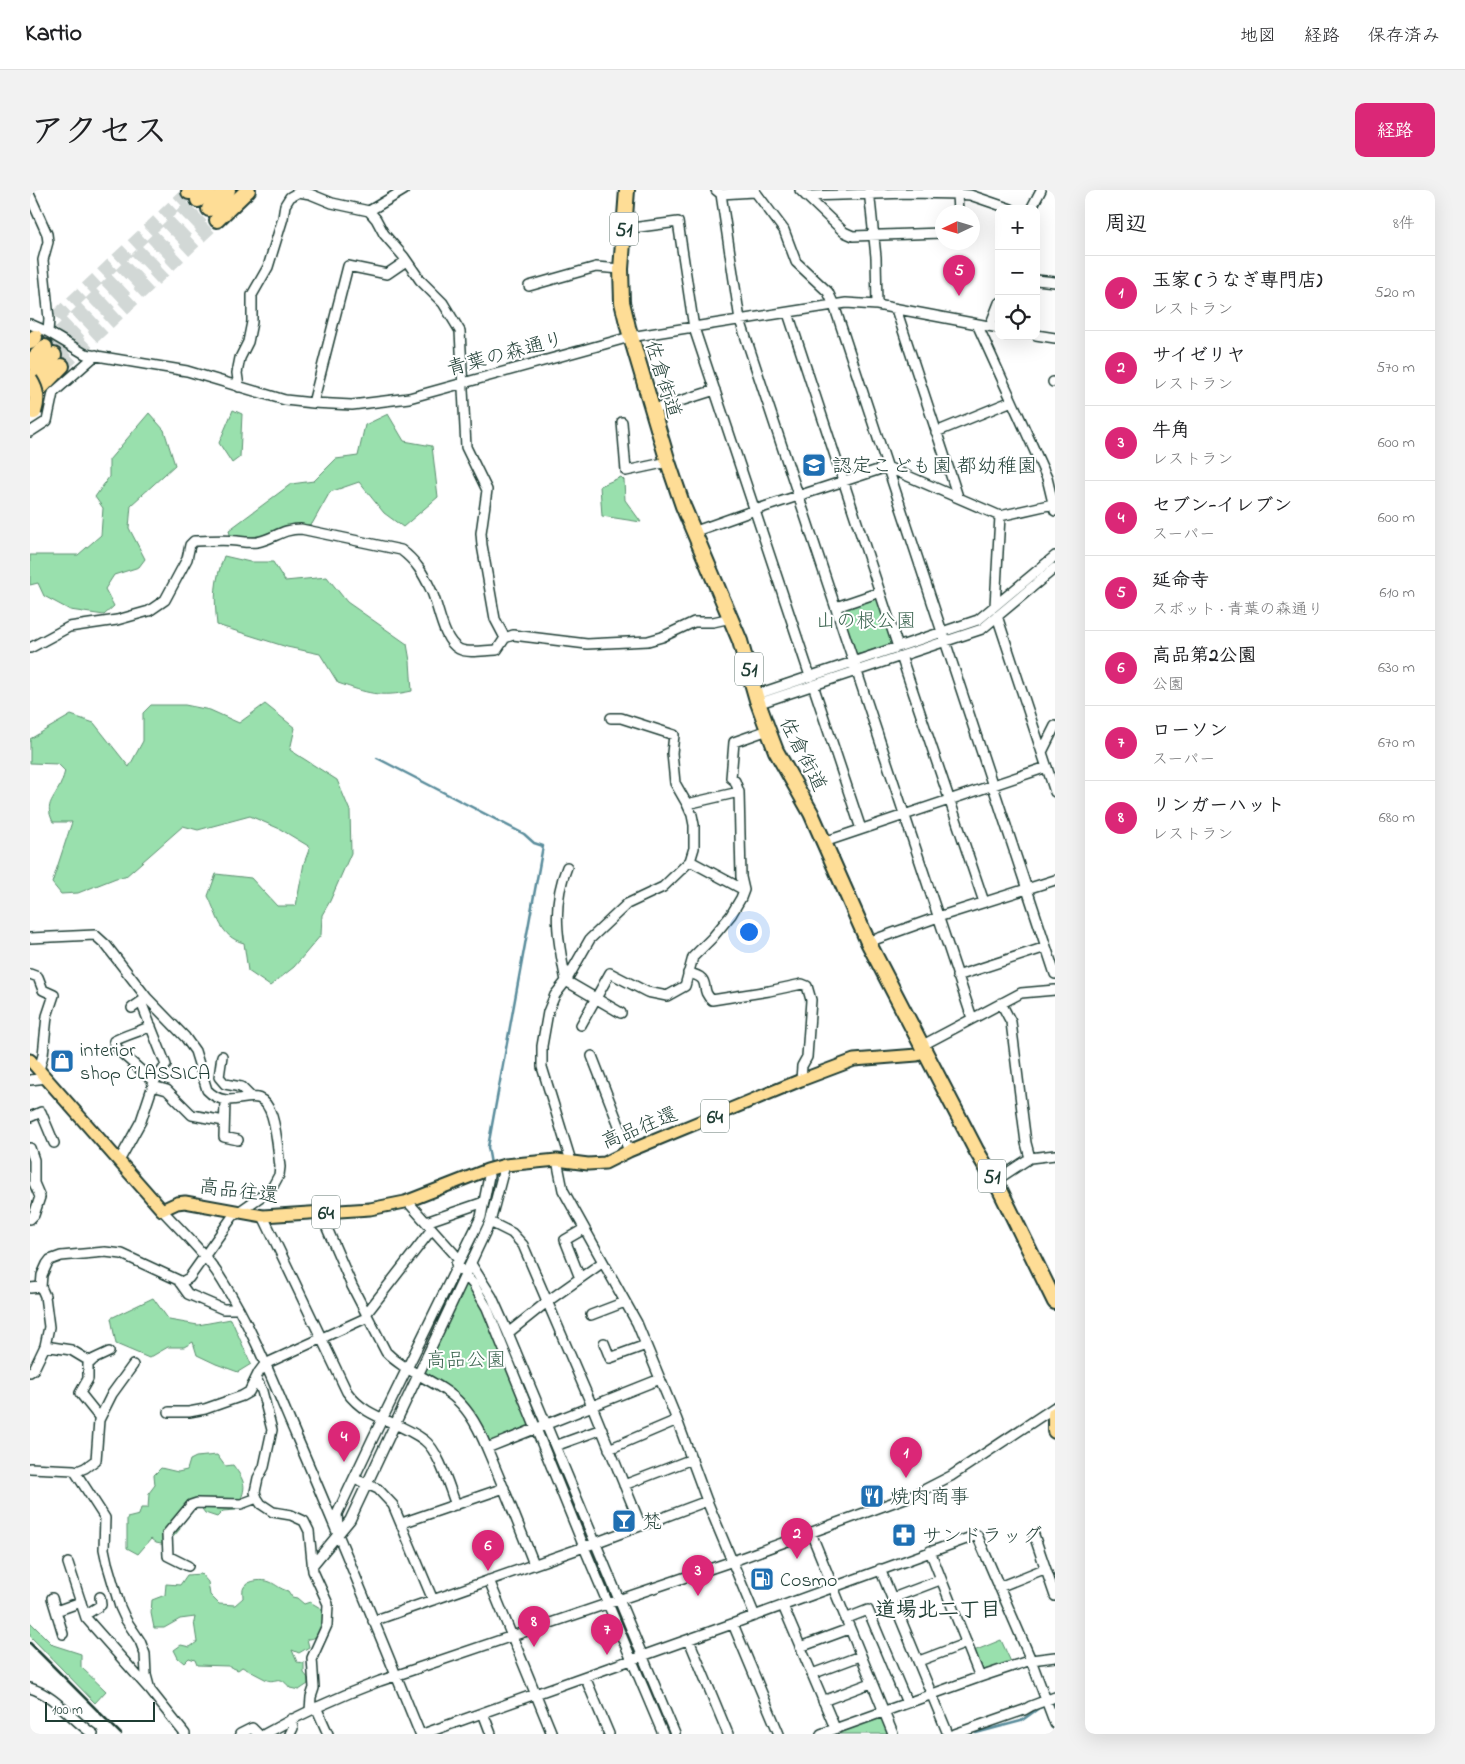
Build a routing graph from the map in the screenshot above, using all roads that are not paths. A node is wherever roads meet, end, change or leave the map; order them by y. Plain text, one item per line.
1 (209, 190) edge
2 (228, 190) edge
3 (248, 190) edge
4 (404, 190) edge
5 (627, 190) edge
6 (1041, 190) edge
7 (754, 191) edge
8 (911, 191) edge
9 (304, 192) edge
10 (718, 192) edge
11 (830, 192) edge
12 (869, 192) edge
13 (803, 193) edge
14 (957, 194) junction
15 (30, 196) edge
16 (201, 202) edge
17 (958, 205) edge
18 (999, 205) edge
19 (1033, 205) edge
20 (369, 211) junction
21 (624, 229) junction
22 (935, 234) edge
23 (874, 236) junction
24 (406, 261) junction
25 (621, 269) junction
26 (1040, 280) edge
27 (1055, 282) edge
28 (529, 286) dead end
29 (834, 305) junction
30 (877, 305) junction
31 (896, 309) junction
32 (788, 313) junction
33 (740, 320) junction
34 (977, 324) junction
35 (994, 327) edge
36 (694, 328) junction
37 (1040, 336) edge
38 (630, 337) junction
39 (1055, 338) edge
40 (44, 343) edge
41 (96, 355) junction
42 (30, 362) edge
43 (30, 380) edge
44 (461, 383) junction
45 (239, 387) junction
46 (715, 390) junction
47 (1012, 401) junction
48 (312, 403) junction
49 (31, 410) edge
50 (652, 410) junction
51 (622, 422) dead end
52 (30, 432) edge
53 (936, 432) junction
54 (668, 462) junction
55 (887, 468) junction
56 (843, 482) junction
57 (799, 496) junction
58 (958, 497) junction
59 (1054, 507) edge
60 (755, 510) junction
61 (1000, 516) junction
62 (693, 532) junction
63 (1055, 556) edge
64 (1055, 568) edge
65 (880, 592) junction
66 (995, 606) junction
67 (836, 607) junction
68 (997, 616) junction
69 (731, 618) junction
70 (944, 637) junction
71 (505, 638) junction
72 (30, 648) edge
73 (900, 652) junction
74 (855, 666) junction
75 (812, 681) junction
76 (757, 700) junction
77 (611, 718) dead end
78 (1055, 726) edge
79 (768, 730) junction
80 (1042, 752) junction
81 (1047, 767) junction
82 (993, 785) junction
83 (739, 792) junction
84 (1055, 792) edge
85 (949, 800) junction
86 (687, 804) junction
87 (904, 814) junction
88 (860, 829) junction
89 (824, 842) junction
90 (690, 861) junction
91 (567, 867) dead end
92 (1055, 880) edge
93 (1028, 889) junction
94 (744, 890) junction
95 (984, 902) junction
96 (938, 917) junction
97 (30, 938) edge
98 (868, 942) junction
99 (1046, 946) junction
100 (688, 973) junction
101 (30, 974) edge
102 (1055, 974) edge
103 (957, 976) junction
104 (566, 981) junction
105 (1055, 990) edge
106 (596, 998) junction
107 (144, 1000) junction
108 (1001, 1003) junction
109 (132, 1008) dead end
110 (621, 1013) dead end
111 (972, 1018) junction
112 (582, 1025) dead end
113 (151, 1026) junction
114 (925, 1047) junction
115 (222, 1056) dead end
116 (592, 1056) dead end
117 (30, 1060) edge
118 (43, 1074) junction
119 (30, 1080) edge
120 (801, 1080) junction
121 (154, 1084) junction
122 (250, 1096) junction
123 (225, 1100) junction
124 (30, 1117) edge
125 (224, 1121) junction
126 (238, 1140) dead end
127 (54, 1143) dead end
128 (30, 1148) edge
129 (629, 1151) junction
130 (1055, 1155) edge
131 (1030, 1158) junction
132 (557, 1160) junction
133 (118, 1161) junction
134 (571, 1161) junction
135 (505, 1165) junction
136 (487, 1170) junction
137 (995, 1182) junction
138 (407, 1201) junction
139 (484, 1202) junction
140 (162, 1210) junction
141 (238, 1212) junction
142 (320, 1212) junction
143 (263, 1216) junction
144 (30, 1219) edge
145 (490, 1222) junction
146 (429, 1225) junction
147 (584, 1229) junction
148 (205, 1258) junction
149 (458, 1261) junction
150 (602, 1262) junction
151 (471, 1264) junction
152 (465, 1274) junction
153 (580, 1278) junction
154 (180, 1283) junction
155 (41, 1287) junction
156 (30, 1288) edge
157 (548, 1301) junction
158 (625, 1302) junction
159 (1055, 1302) edge
160 (238, 1309) junction
161 (591, 1315) dead end
162 (367, 1316) junction
163 (508, 1333) junction
164 (321, 1339) junction
165 (604, 1343) dead end
166 (646, 1345) junction
167 (45, 1346) junction
168 (109, 1352) dead end
169 (91, 1362) junction
170 (265, 1364) junction
171 (134, 1365) dead end
172 (407, 1368) junction
173 (30, 1372) edge
174 (417, 1374) junction
175 (256, 1378) junction
176 (660, 1379) junction
177 (592, 1406) junction
178 (1055, 1407) edge
179 (169, 1412) dead end
180 (1055, 1414) edge
181 (100, 1418) junction
182 (382, 1418) junction
183 (677, 1420) junction
184 (394, 1424) junction
185 (541, 1426) junction
186 (602, 1429) junction
187 (1055, 1431) edge
188 (555, 1446) junction
189 (486, 1448) junction
190 (610, 1448) junction
191 (692, 1459) junction
192 (30, 1468) edge
193 (75, 1472) junction
194 (354, 1479) junction
195 (366, 1483) junction
196 (624, 1485) junction
197 (504, 1488) junction
198 (257, 1498) junction
199 (708, 1502) junction
200 (456, 1505) junction
201 (402, 1523) junction
202 (641, 1526) junction
203 (811, 1533) junction
204 (338, 1534) junction
205 (1034, 1534) dead end
206 (595, 1543) junction
207 (584, 1547) junction
208 (930, 1551) junction
209 (733, 1561) junction
210 (68, 1563) dead end
211 (534, 1564) junction
212 (188, 1566) dead end
213 (312, 1566) junction
214 (880, 1569) junction
215 (1044, 1569) junction
216 (489, 1580) junction
217 (940, 1580) junction
218 (999, 1587) junction
219 (832, 1588) junction
220 (1055, 1596) edge
221 (100, 1597) dead end
222 (52, 1598) dead end
223 (893, 1598) junction
224 (618, 1599) junction
225 (434, 1600) junction
226 (81, 1602) junction
227 (608, 1603) junction
228 (783, 1606) junction
229 (56, 1611) junction
230 (84, 1615) junction
231 (755, 1616) junction
232 (845, 1619) junction
233 (373, 1621) junction
234 (733, 1624) junction
235 (849, 1629) junction
236 (63, 1634) dead end
237 (511, 1636) junction
238 (689, 1640) junction
239 (967, 1643) junction
240 (800, 1647) junction
241 (643, 1656) junction
242 (860, 1656) junction
243 (1055, 1657) edge
244 (631, 1660) junction
245 (1031, 1660) junction
246 (919, 1661) junction
247 (812, 1674) junction
248 (396, 1675) junction
249 (585, 1677) junction
250 (980, 1677) junction
251 (871, 1683) junction
252 (30, 1688) edge
253 (150, 1690) junction
254 (535, 1694) junction
255 (932, 1694) junction
256 (823, 1701) junction
257 (1049, 1702) edge
258 (907, 1703) junction
259 (313, 1708) junction
260 (884, 1712) junction
261 (483, 1713) junction
262 (291, 1719) junction
263 (1055, 1724) edge
264 (835, 1728) junction
265 (971, 1732) edge
266 (93, 1734) edge
267 (185, 1734) edge
268 (240, 1734) edge
269 (258, 1734) edge
270 (265, 1734) edge
271 (290, 1734) edge
272 (328, 1734) edge
273 (421, 1734) edge
274 (492, 1734) edge
275 (552, 1734) edge
276 (608, 1734) edge
277 (663, 1734) edge
278 (675, 1734) edge
279 (728, 1734) edge
280 (779, 1734) edge
281 (821, 1734) edge
282 (893, 1734) edge
283 (948, 1734) edge
284 (955, 1734) edge

1 - 16 highway
2 - 16 highway
3 - 16 highway
4 - 20 street
5 - 21 highway, 佐倉街道 / 51
6 - 19 street
7 - 10 street
7 - 29 street
8 - 12 street
8 - 14 street
9 - 20 street
9 - 45 street
10 - 33 street
11 - 12 street
11 - 13 street
12 - 23 street
13 - 23 street
14 - 17 street
14 - 18 street
15 - 40 street
20 - 24 street
21 - 25 highway, 佐倉街道 / 51
21 - 36 street
22 - 23 street
23 - 30 street
24 - 44 street
24 - 48 street
25 - 28 street
25 - 38 highway, 佐倉街道 / 51
26 - 27 street
29 - 30 street, 青葉の森通り
29 - 32 street, 青葉の森通り
29 - 55 street
30 - 31 street, 青葉の森通り
31 - 34 street, 青葉の森通り
31 - 53 street
32 - 33 street, 青葉の森通り
32 - 56 street
33 - 36 street, 青葉の森通り
33 - 57 street
34 - 35 street, 青葉の森通り
34 - 47 street
36 - 38 street, 青葉の森通り
36 - 46 street
37 - 39 street
38 - 44 street, 青葉の森通り
38 - 50 highway, 佐倉街道 / 51
40 - 41 street, 青葉の森通り
40 - 42 highway
40 - 43 highway
40 - 49 highway
41 - 45 street, 青葉の森通り
41 - 52 street
43 - 49 highway, bridge
44 - 48 street, 青葉の森通り
44 - 71 street
45 - 48 street, 青葉の森通り
46 - 50 street
46 - 60 street
47 - 53 street
47 - 59 street
50 - 54 highway, 佐倉街道 / 51
51 - 54 street
53 - 58 street
54 - 62 highway, 佐倉街道 / 51
55 - 56 street
55 - 58 street
55 - 70 street
56 - 57 street
56 - 65 street
57 - 60 street
57 - 67 street
58 - 61 street
59 - 61 street
60 - 62 street
60 - 75 street
61 - 66 street
62 - 69 highway, 佐倉街道 / 51
63 - 66 street
64 - 68 street
65 - 67 street
65 - 73 street
66 - 70 street
67 - 74 street
68 - 70 street
68 - 80 street
69 - 71 street
69 - 76 highway, 佐倉街道 / 51
70 - 73 street
70 - 82 street
71 - 72 street
73 - 74 street
73 - 85 street
74 - 75 street
74 - 87 street
75 - 76 street
75 - 88 street
76 - 79 highway, 佐倉街道 / 51
77 - 86 street
78 - 80 street
79 - 83 street
79 - 89 highway, 佐倉街道 / 51
80 - 81 street
81 - 82 street
81 - 84 street
82 - 85 street
82 - 93 street
83 - 86 street
83 - 94 street
85 - 87 street
85 - 95 street
86 - 90 street
87 - 88 street
87 - 96 street
88 - 89 street
89 - 98 highway, 佐倉街道 / 51
90 - 94 street
90 - 104 street
91 - 104 street
92 - 93 street
93 - 95 street
93 - 99 street
94 - 100 street
95 - 96 street
96 - 98 street
96 - 103 street
97 - 107 street
98 - 114 highway, 佐倉街道 / 51
99 - 102 street
99 - 103 street
100 - 106 street
100 - 120 street
101 - 118 street
103 - 111 street
104 - 106 street
104 - 134 street
105 - 108 street
106 - 110 street
106 - 112 street
107 - 109 street
107 - 113 street
107 - 123 street
108 - 111 street
108 - 131 street
111 - 114 street
113 - 121 street
113 - 121 street
114 - 120 main road, 高品往還 / 64
114 - 137 highway, 佐倉街道 / 51
115 - 122 street
116 - 129 street
117 - 118 main road
118 - 119 street
118 - 133 main road
120 - 129 main road, 高品往還 / 64
121 - 125 street
121 - 133 street
122 - 123 street
122 - 141 street
123 - 125 street
124 - 127 street
125 - 126 street
128 - 144 street
129 - 134 main road, 高品往還 / 64
130 - 131 street
131 - 137 street
132 - 134 main road, 高品往還 / 64
132 - 135 main road, 高品往還 / 64
132 - 147 street
133 - 140 main road
135 - 136 main road, 64
135 - 145 street
136 - 138 main road, 高品往還 / 64
136 - 139 street
137 - 159 highway, 佐倉街道 / 51
138 - 142 main road, 高品往還 / 64
138 - 146 street
139 - 146 street
139 - 149 street
140 - 141 main road, 高品往還 / 64
140 - 148 street
141 - 143 main road, 高品往還 / 64
141 - 148 street
142 - 143 main road, 高品往還 / 64
142 - 162 street
143 - 164 street
145 - 151 street
145 - 157 street
146 - 149 street
146 - 162 street
147 - 150 street
147 - 153 street
148 - 154 street
148 - 160 street
149 - 152 street
149 - 172 street
150 - 153 street
150 - 158 street
151 - 152 street
151 - 163 street
152 - 174 street
152 - 185 street
153 - 157 street
154 - 155 street
154 - 160 street
155 - 156 street
155 - 167 street
157 - 163 street
157 - 177 street
158 - 161 street
158 - 166 street
160 - 170 street
162 - 164 street
162 - 172 street
163 - 185 street
164 - 170 street
164 - 182 street
165 - 166 street
166 - 176 street
167 - 169 street
167 - 173 street
168 - 169 street
169 - 181 street
170 - 175 street
170 - 204 street
171 - 181 street
172 - 174 street
172 - 182 street
174 - 184 street
174 - 189 street
175 - 179 street
175 - 198 street
176 - 177 street
176 - 183 street
177 - 185 street
177 - 186 street
178 - 203 street
180 - 187 highway
181 - 193 street
182 - 184 street
182 - 194 street
183 - 190 street
183 - 191 street
184 - 195 street
184 - 200 street
185 - 188 street
185 - 189 street
185 - 207 street
186 - 188 street
186 - 190 street
188 - 206 street
189 - 197 street
190 - 196 street
191 - 196 street
191 - 199 street
192 - 193 street
193 - 253 street
194 - 195 street
194 - 204 street
195 - 201 street
195 - 204 street
196 - 202 street
197 - 200 street
197 - 211 street
198 - 212 street
198 - 213 street
199 - 202 street
199 - 209 street
200 - 201 street
201 - 225 street
202 - 206 street
203 - 209 street
203 - 219 street
204 - 213 street
204 - 233 street
205 - 215 street
206 - 207 street
206 - 224 street
207 - 211 street
207 - 227 street
208 - 214 street
208 - 217 street
208 - 218 street
209 - 224 street
209 - 231 street
210 - 226 street
211 - 216 street
213 - 259 street
214 - 219 street
214 - 223 street
215 - 218 street
215 - 220 street
216 - 225 street
216 - 237 street
217 - 223 street
217 - 239 street
218 - 245 street
219 - 228 street
219 - 232 street
221 - 230 street
222 - 229 street
223 - 246 street
224 - 227 street
224 - 241 street
225 - 233 street
226 - 229 street
226 - 230 street
227 - 237 street
227 - 244 street
228 - 231 street
228 - 240 street
229 - 236 street
230 - 253 street
231 - 234 street
232 - 235 street
232 - 258 street
233 - 248 street
234 - 238 street
234 - 280 street
235 - 240 street
235 - 242 street
237 - 248 street
237 - 254 street
238 - 241 street
238 - 279 street
239 - 246 street
239 - 250 street
240 - 247 street
241 - 244 street
241 - 278 street
242 - 247 street
242 - 251 street
243 - 245 street
244 - 249 street
244 - 277 street
245 - 250 street
245 - 257 street
246 - 255 street
247 - 256 street
248 - 259 street
248 - 273 street
249 - 254 street
249 - 276 street
250 - 255 street
251 - 256 street
251 - 260 street
252 - 266 street
253 - 267 street
254 - 261 street
254 - 275 street
255 - 258 street
255 - 283 street
256 - 264 street
257 - 263 street
257 - 265 street
258 - 260 street
259 - 262 street
259 - 272 street
260 - 264 street
260 - 282 street
261 - 273 street
261 - 274 street
262 - 270 street
262 - 271 street
264 - 281 street
265 - 284 street
268 - 269 street

